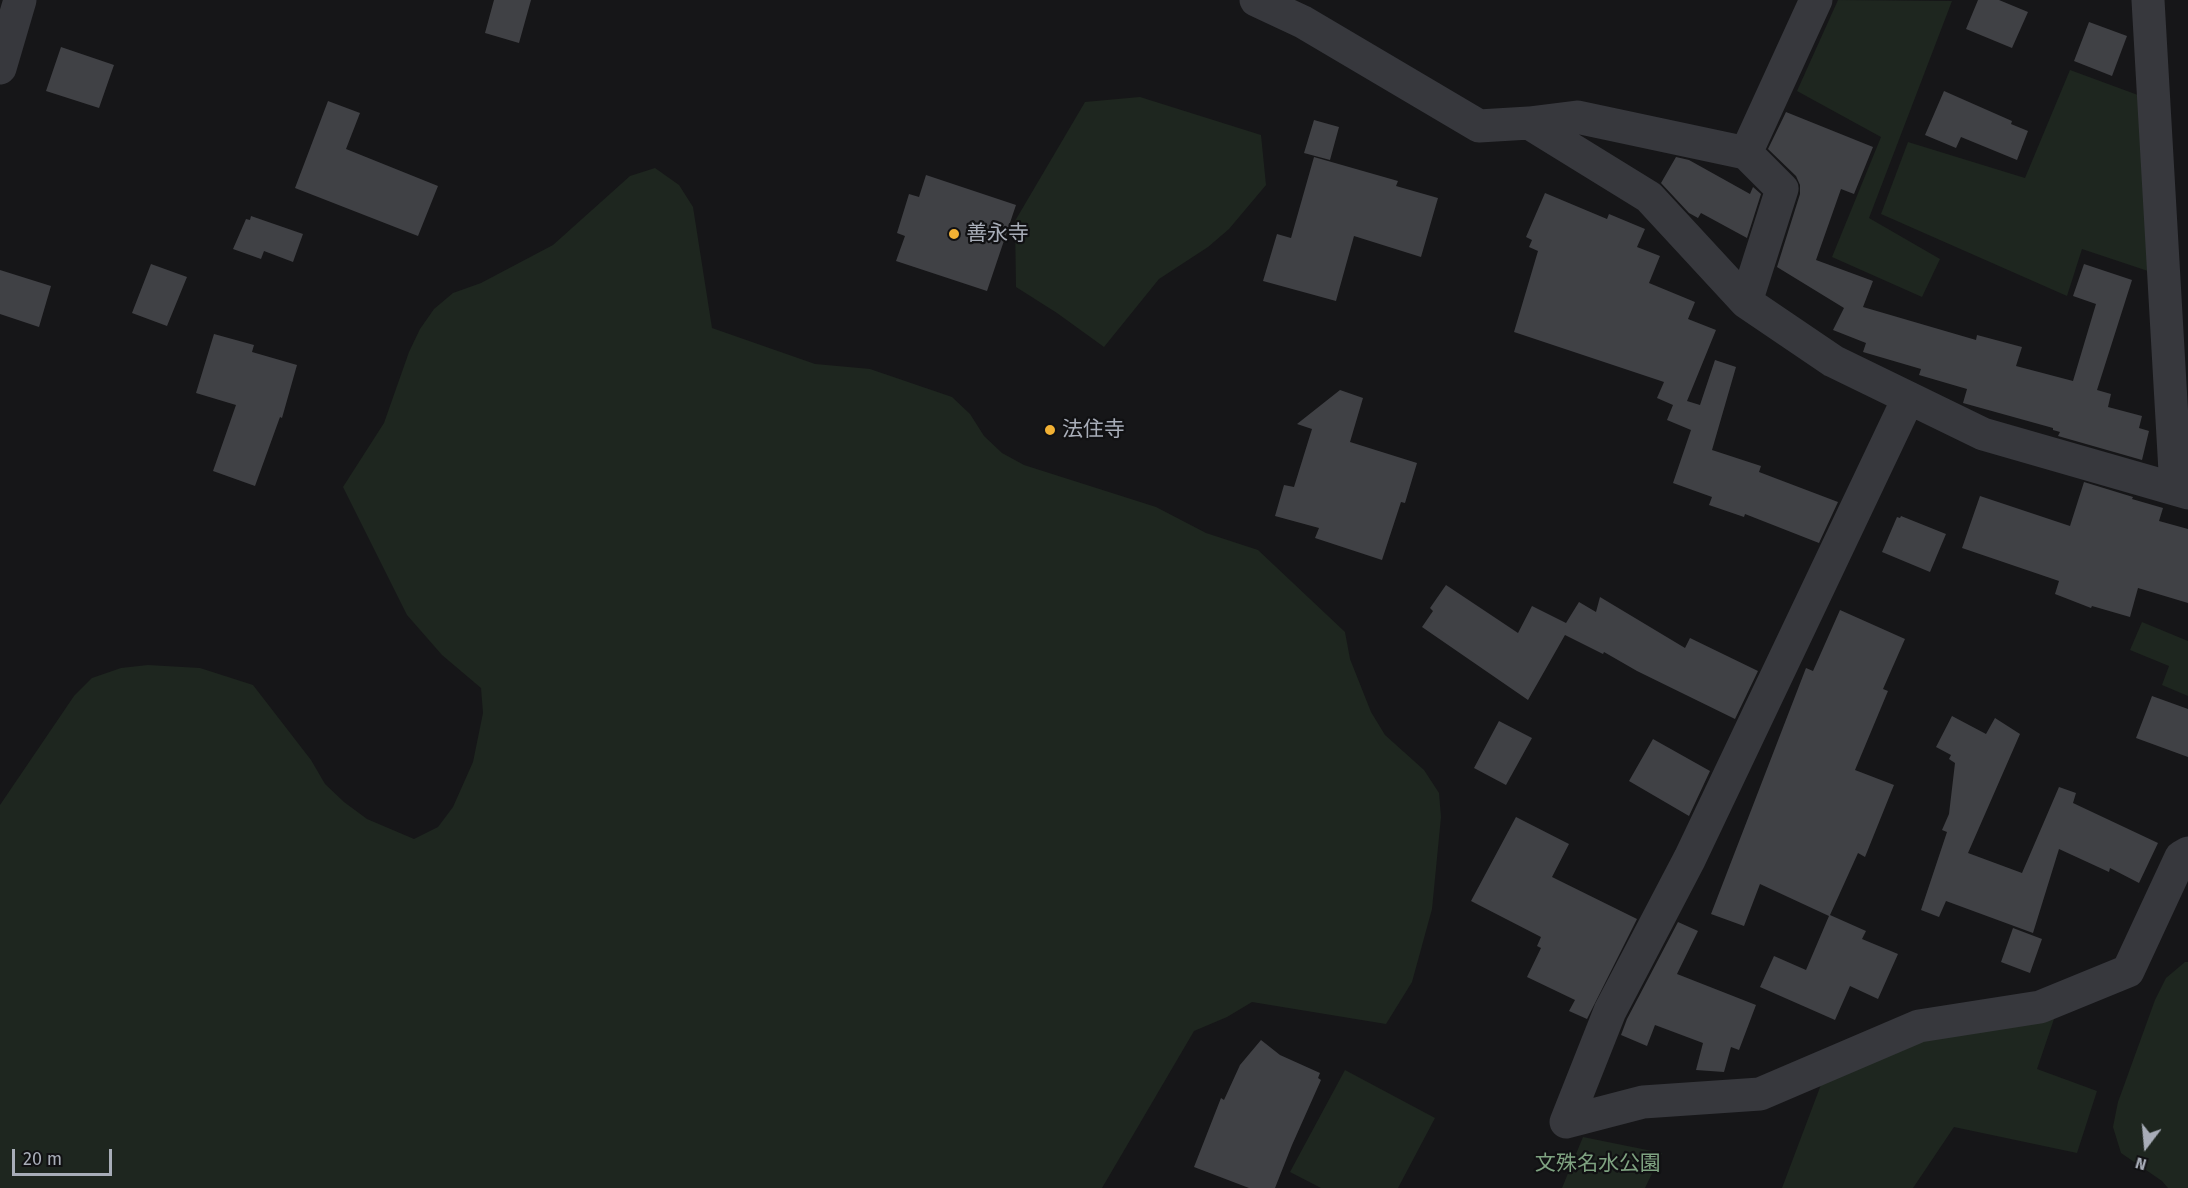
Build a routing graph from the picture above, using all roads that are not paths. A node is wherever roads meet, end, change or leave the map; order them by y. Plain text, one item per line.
1 (20, 0) edge
2 (1256, 0) edge
3 (1816, 0) edge
4 (2148, 0) edge
5 (0, 68) edge
6 (1529, 123) junction
7 (1746, 153) junction
8 (1746, 302) junction
9 (1908, 399) junction
10 (2182, 491) edge
11 (2188, 853) edge

1 - 5 street
2 - 6 street
3 - 7 street
4 - 10 street
6 - 7 street
6 - 8 street
7 - 8 street
8 - 9 street
9 - 10 street
9 - 11 street

